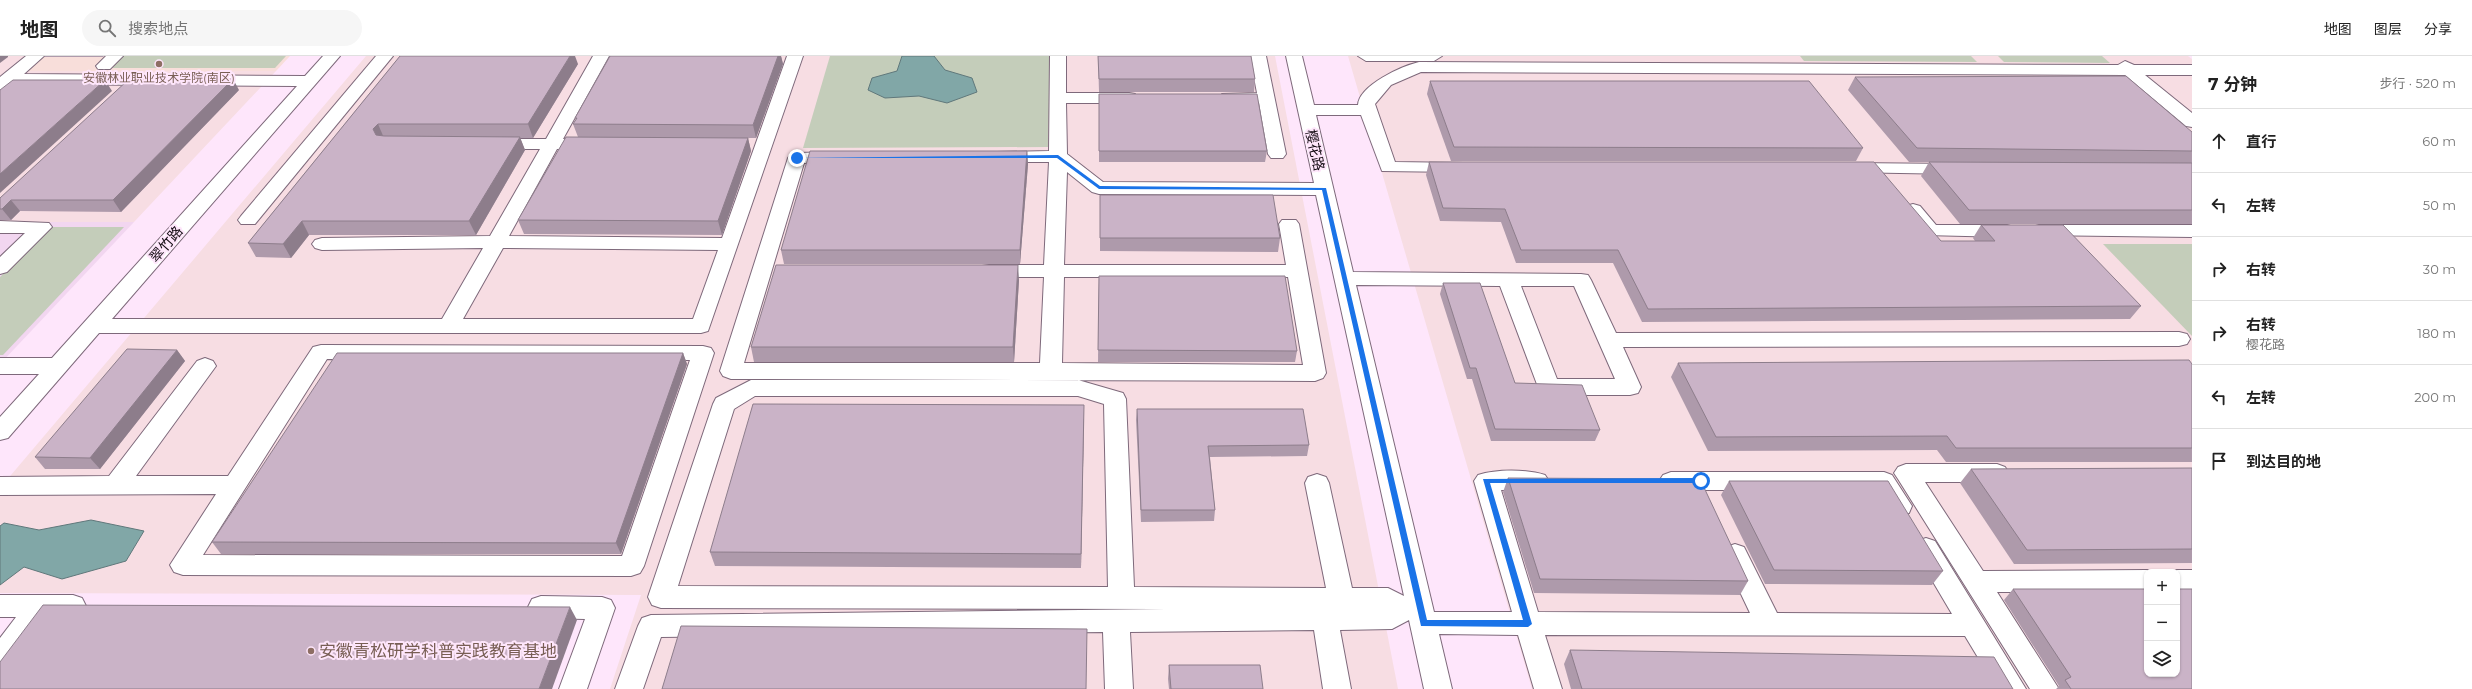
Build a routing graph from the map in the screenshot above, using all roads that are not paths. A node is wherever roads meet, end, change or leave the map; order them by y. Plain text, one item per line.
1 (36, 56) edge
2 (332, 56) edge
3 (385, 56) edge
4 (601, 56) edge
5 (795, 56) edge
6 (1058, 56) edge
7 (1258, 56) edge
8 (1294, 56) edge
9 (1366, 56) edge
10 (1748, 56) edge
11 (1986, 56) edge
12 (2113, 56) edge
13 (1791, 62) edge
14 (2000, 69) junction
15 (2129, 70) junction
16 (2192, 70) edge
17 (136, 79) junction
18 (310, 81) junction
19 (0, 85) edge
20 (1811, 86) edge
21 (119, 95) edge
22 (0, 96) edge
23 (1058, 98) junction
24 (1143, 98) edge
25 (1212, 98) edge
26 (1266, 98) junction
27 (1306, 110) junction
28 (1368, 110) junction
29 (2192, 122) edge
30 (474, 143) edge
31 (551, 144) junction
32 (607, 144) edge
33 (1864, 151) dead end
34 (1277, 154) dead end
35 (1058, 156) junction
36 (861, 157) edge
37 (979, 157) edge
38 (1475, 167) edge
39 (1832, 168) edge
40 (1879, 168) junction
41 (1973, 169) edge
42 (1324, 189) junction
43 (248, 220) dead end
44 (1289, 224) dead end
45 (0, 227) edge
46 (2192, 231) edge
47 (496, 242) junction
48 (322, 244) dead end
49 (730, 244) junction
50 (0, 268) edge
51 (967, 271) edge
52 (1054, 271) junction
53 (1297, 271) junction
54 (1345, 278) junction
55 (1508, 279) junction
56 (94, 326) junction
57 (449, 326) junction
58 (2179, 339) dead end
59 (1609, 340) junction
60 (0, 366) edge
61 (58, 366) junction
62 (205, 366) dead end
63 (1051, 371) junction
64 (0, 432) edge
65 (2018, 473) edge
66 (1557, 481) edge
67 (1645, 481) edge
68 (1317, 483) dead end
69 (234, 485) junction
70 (0, 486) edge
71 (115, 486) junction
72 (1724, 531) edge
73 (2144, 581) edge
74 (2180, 581) edge
75 (2192, 581) edge
76 (1976, 582) junction
77 (0, 606) edge
78 (40, 606) junction
79 (95, 606) edge
80 (515, 607) edge
81 (1333, 609) junction
82 (1119, 610) junction
83 (1415, 614) junction
84 (1528, 624) junction
85 (1768, 624) junction
86 (1973, 625) junction
87 (0, 659) edge
88 (573, 689) edge
89 (629, 689) edge
90 (1119, 689) edge
91 (1337, 689) edge
92 (1438, 689) edge
93 (1548, 689) edge
94 (2012, 689) edge
95 (2045, 689) edge

1 - 19 street
2 - 18 street, 翠竹路
3 - 43 street
4 - 31 street
5 - 49 street
6 - 23 street
7 - 26 street
8 - 27 street, 樱花路
9 - 10 street
11 - 14 street
12 - 15 street
13 - 14 street
13 - 20 street
13 - 28 street
14 - 15 street
15 - 16 street
15 - 29 street
17 - 18 street
17 - 21 street
17 - 22 street
18 - 56 street, 翠竹路
23 - 24 street
23 - 35 street
25 - 26 street
26 - 34 street
27 - 28 street
27 - 42 street, 樱花路
28 - 38 street
30 - 31 street
31 - 32 street
31 - 47 street
33 - 40 street
35 - 37 street
35 - 42 street
35 - 52 street
36 - 63 street
39 - 40 street
40 - 41 street
40 - 46 street
42 - 54 street, 樱花路
44 - 53 street
45 - 50 street
47 - 48 street
47 - 49 street
47 - 57 street
49 - 57 street
51 - 52 street
52 - 53 street
52 - 63 street
53 - 63 street
54 - 55 street
54 - 83 street, 樱花路
55 - 59 street
55 - 59 street
56 - 57 street
56 - 61 street, 翠竹路
58 - 59 street
60 - 61 street
61 - 64 street, 翠竹路
62 - 71 street
65 - 76 street
66 - 84 street
67 - 86 street
68 - 81 street
69 - 69 street
69 - 71 street
70 - 71 street
72 - 85 street
73 - 76 street
74 - 75 street
76 - 95 street
77 - 78 street
78 - 79 street
78 - 87 street
80 - 88 street
81 - 82 street
81 - 83 street
81 - 91 street
82 - 82 street
82 - 89 street
82 - 90 street
83 - 84 street
83 - 92 street, 樱花路
84 - 85 street
84 - 93 street
85 - 86 street
86 - 94 street

